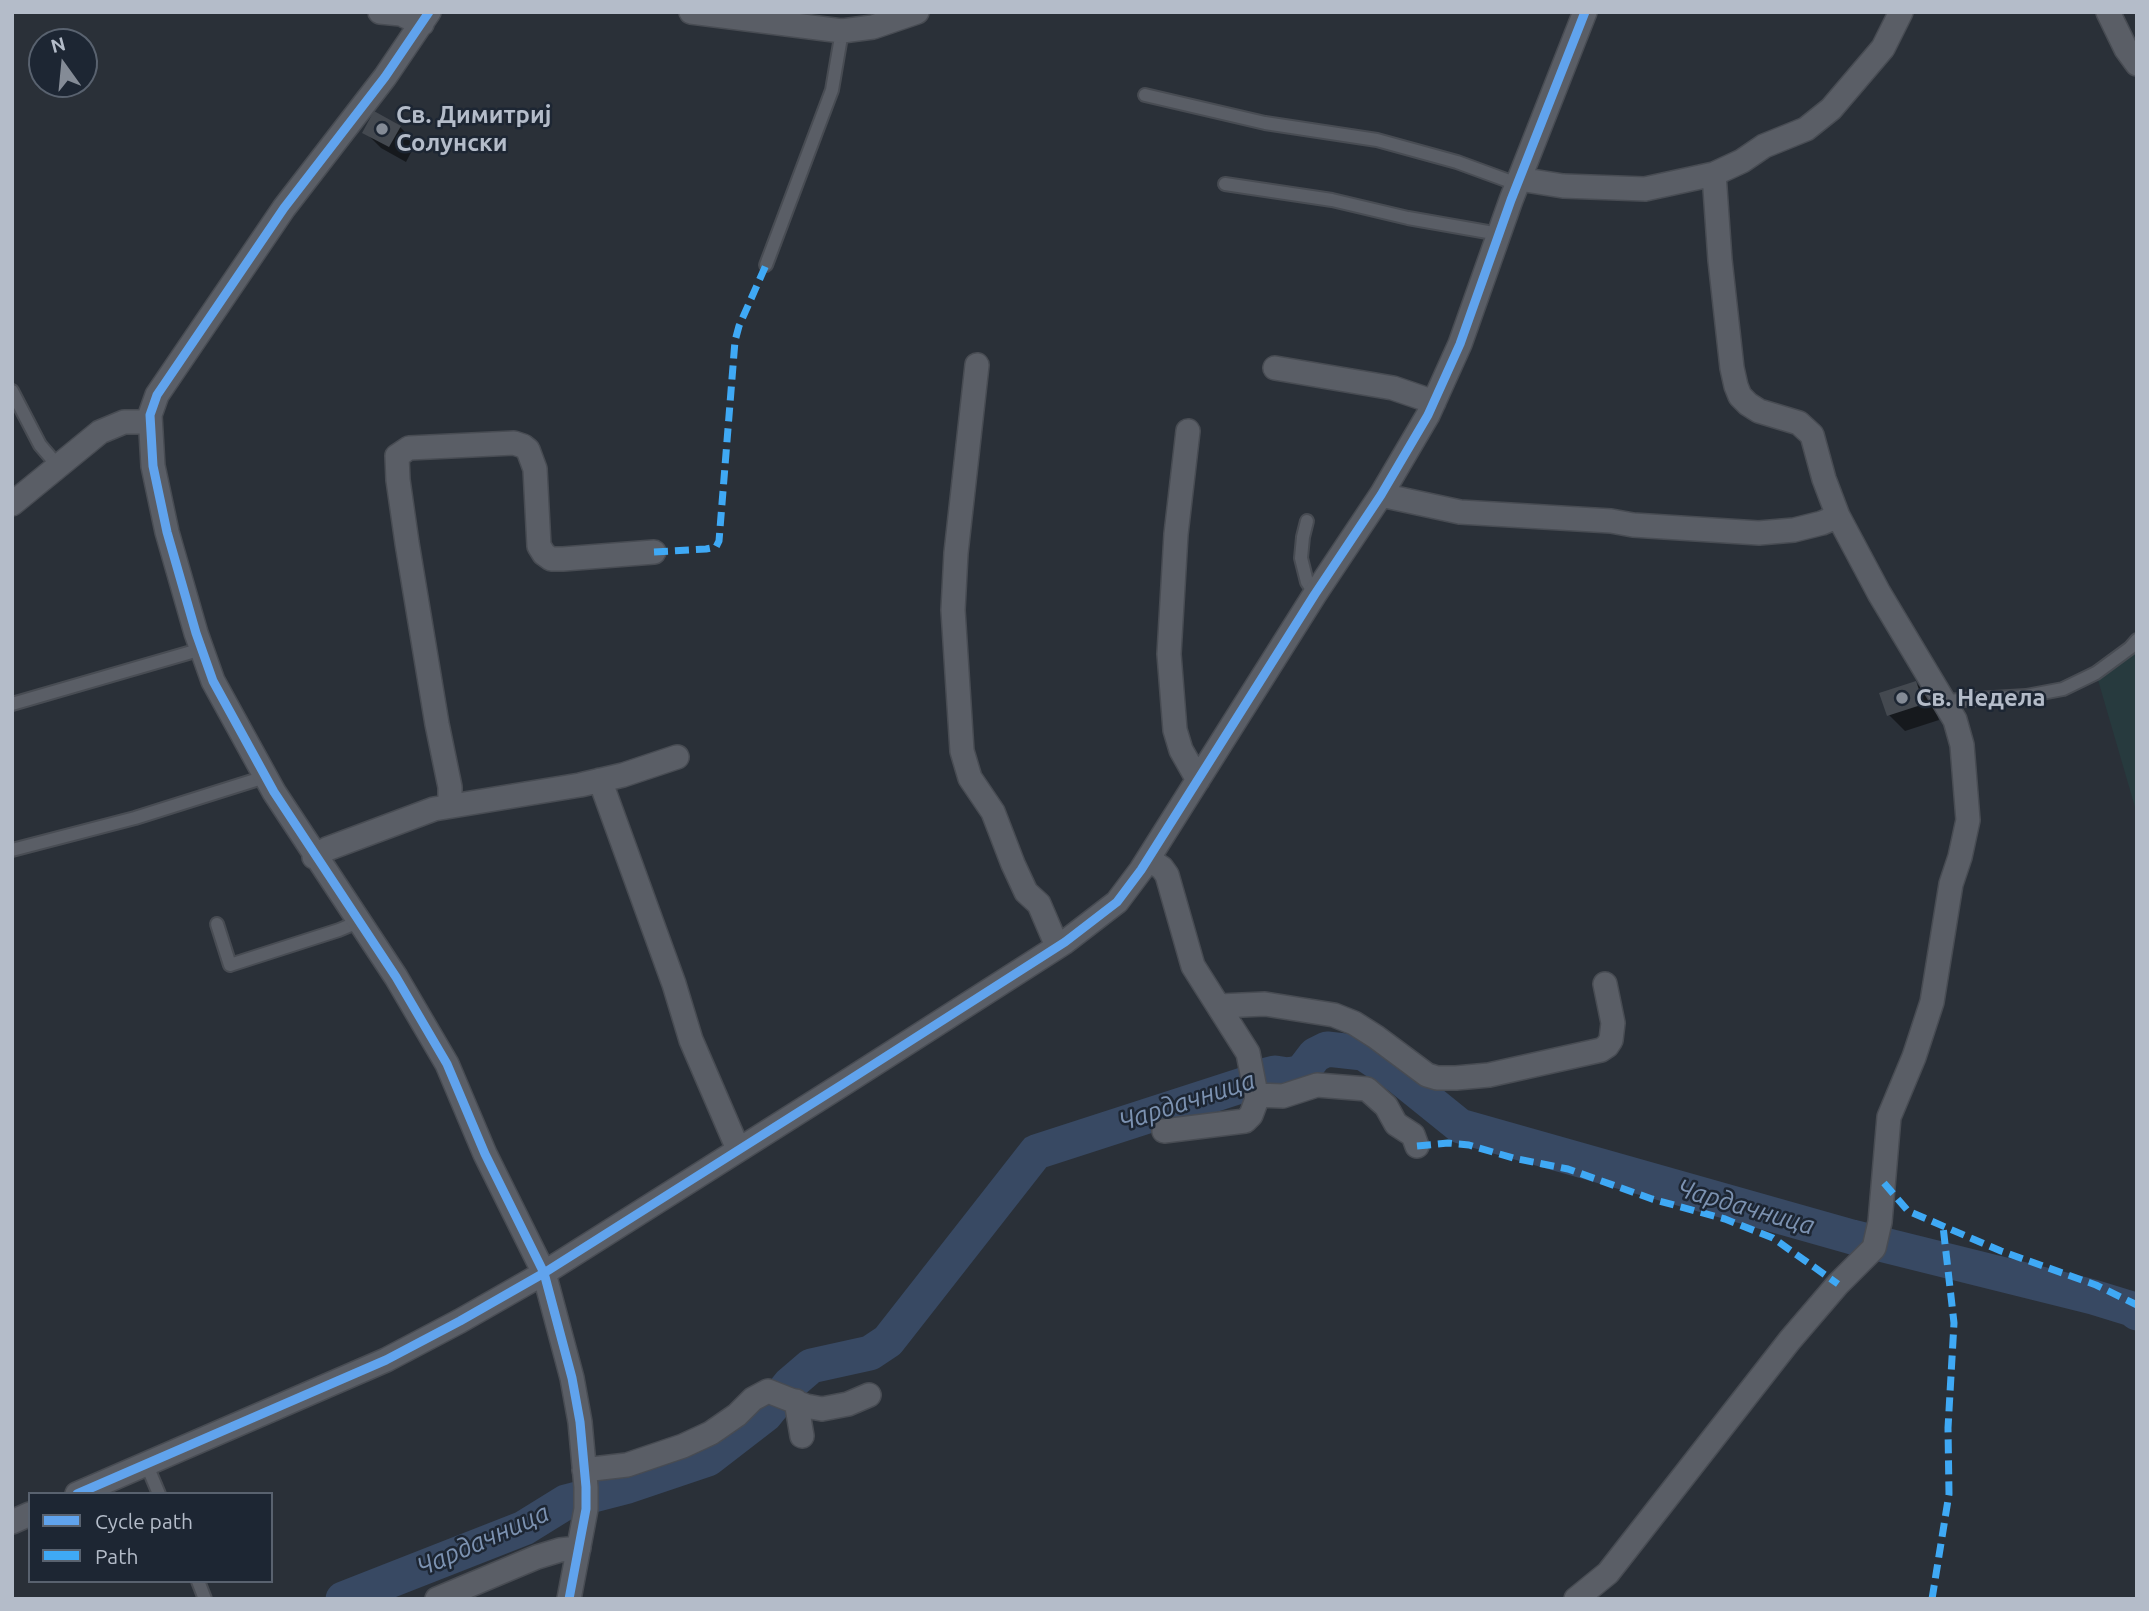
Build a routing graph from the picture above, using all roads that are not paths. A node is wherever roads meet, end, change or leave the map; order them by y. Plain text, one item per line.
1 (380, 12) edge
2 (691, 12) edge
3 (917, 12) edge
4 (1585, 12) edge
5 (1901, 12) edge
6 (2108, 12) edge
7 (426, 18) edge
8 (842, 31) junction
9 (2137, 64) edge
10 (1145, 95) dead end
11 (1714, 174) junction
12 (1518, 182) junction
13 (1224, 184) dead end
14 (1499, 234) junction
15 (766, 265) dead end
16 (977, 365) dead end
17 (1275, 368) dead end
18 (12, 391) edge
19 (1434, 402) junction
20 (150, 422) junction
21 (1188, 431) dead end
22 (58, 466) junction
23 (1381, 495) junction
24 (12, 504) edge
25 (1838, 516) junction
26 (1307, 521) dead end
27 (654, 552) dead end
28 (1315, 594) junction
29 (2137, 640) edge
30 (202, 649) junction
31 (1945, 701) junction
32 (12, 704) edge
33 (677, 757) dead end
34 (265, 776) junction
35 (600, 780) junction
36 (1198, 780) junction
37 (450, 805) junction
38 (12, 850) edge
39 (314, 856) junction
40 (1148, 859) junction
41 (358, 922) junction
42 (217, 924) dead end
43 (1057, 946) junction
44 (1605, 984) dead end
45 (1220, 1006) junction
46 (1255, 1085) junction
47 (1164, 1131) dead end
48 (1418, 1146) dead end
49 (738, 1149) junction
50 (544, 1273) junction
51 (869, 1395) dead end
52 (786, 1397) junction
53 (802, 1436) dead end
54 (146, 1463) junction
55 (585, 1489) junction
56 (81, 1492) edge
57 (158, 1492) edge
58 (28, 1515) edge
59 (12, 1522) edge
60 (579, 1548) junction
61 (437, 1599) edge
62 (569, 1599) edge
63 (1576, 1599) edge

1 - 7 street
2 - 8 street
3 - 8 street
4 - 12 street
5 - 11 street
6 - 9 street
7 - 20 street
8 - 15 lane
10 - 12 lane
11 - 12 street
11 - 25 street
12 - 14 street
13 - 14 lane
14 - 19 street
16 - 43 street
17 - 19 street
18 - 22 lane
19 - 23 street
20 - 22 street
20 - 30 street
21 - 36 street
22 - 24 street
23 - 25 street
23 - 28 street
25 - 31 street
26 - 28 lane
27 - 37 street
28 - 36 street
29 - 31 lane
30 - 32 lane
30 - 34 street
31 - 63 street
33 - 35 street
34 - 38 lane
34 - 39 street
35 - 37 street
35 - 49 street
36 - 40 street
37 - 39 street
39 - 41 street
40 - 43 street
40 - 45 street
41 - 42 lane
41 - 50 street
43 - 49 street
44 - 45 street
45 - 46 street
46 - 47 street
46 - 48 street
49 - 50 street
50 - 54 street
50 - 55 street
51 - 52 street
52 - 53 street
52 - 55 street
54 - 56 street
54 - 57 lane
55 - 60 street
58 - 59 street
60 - 61 street
60 - 62 street

